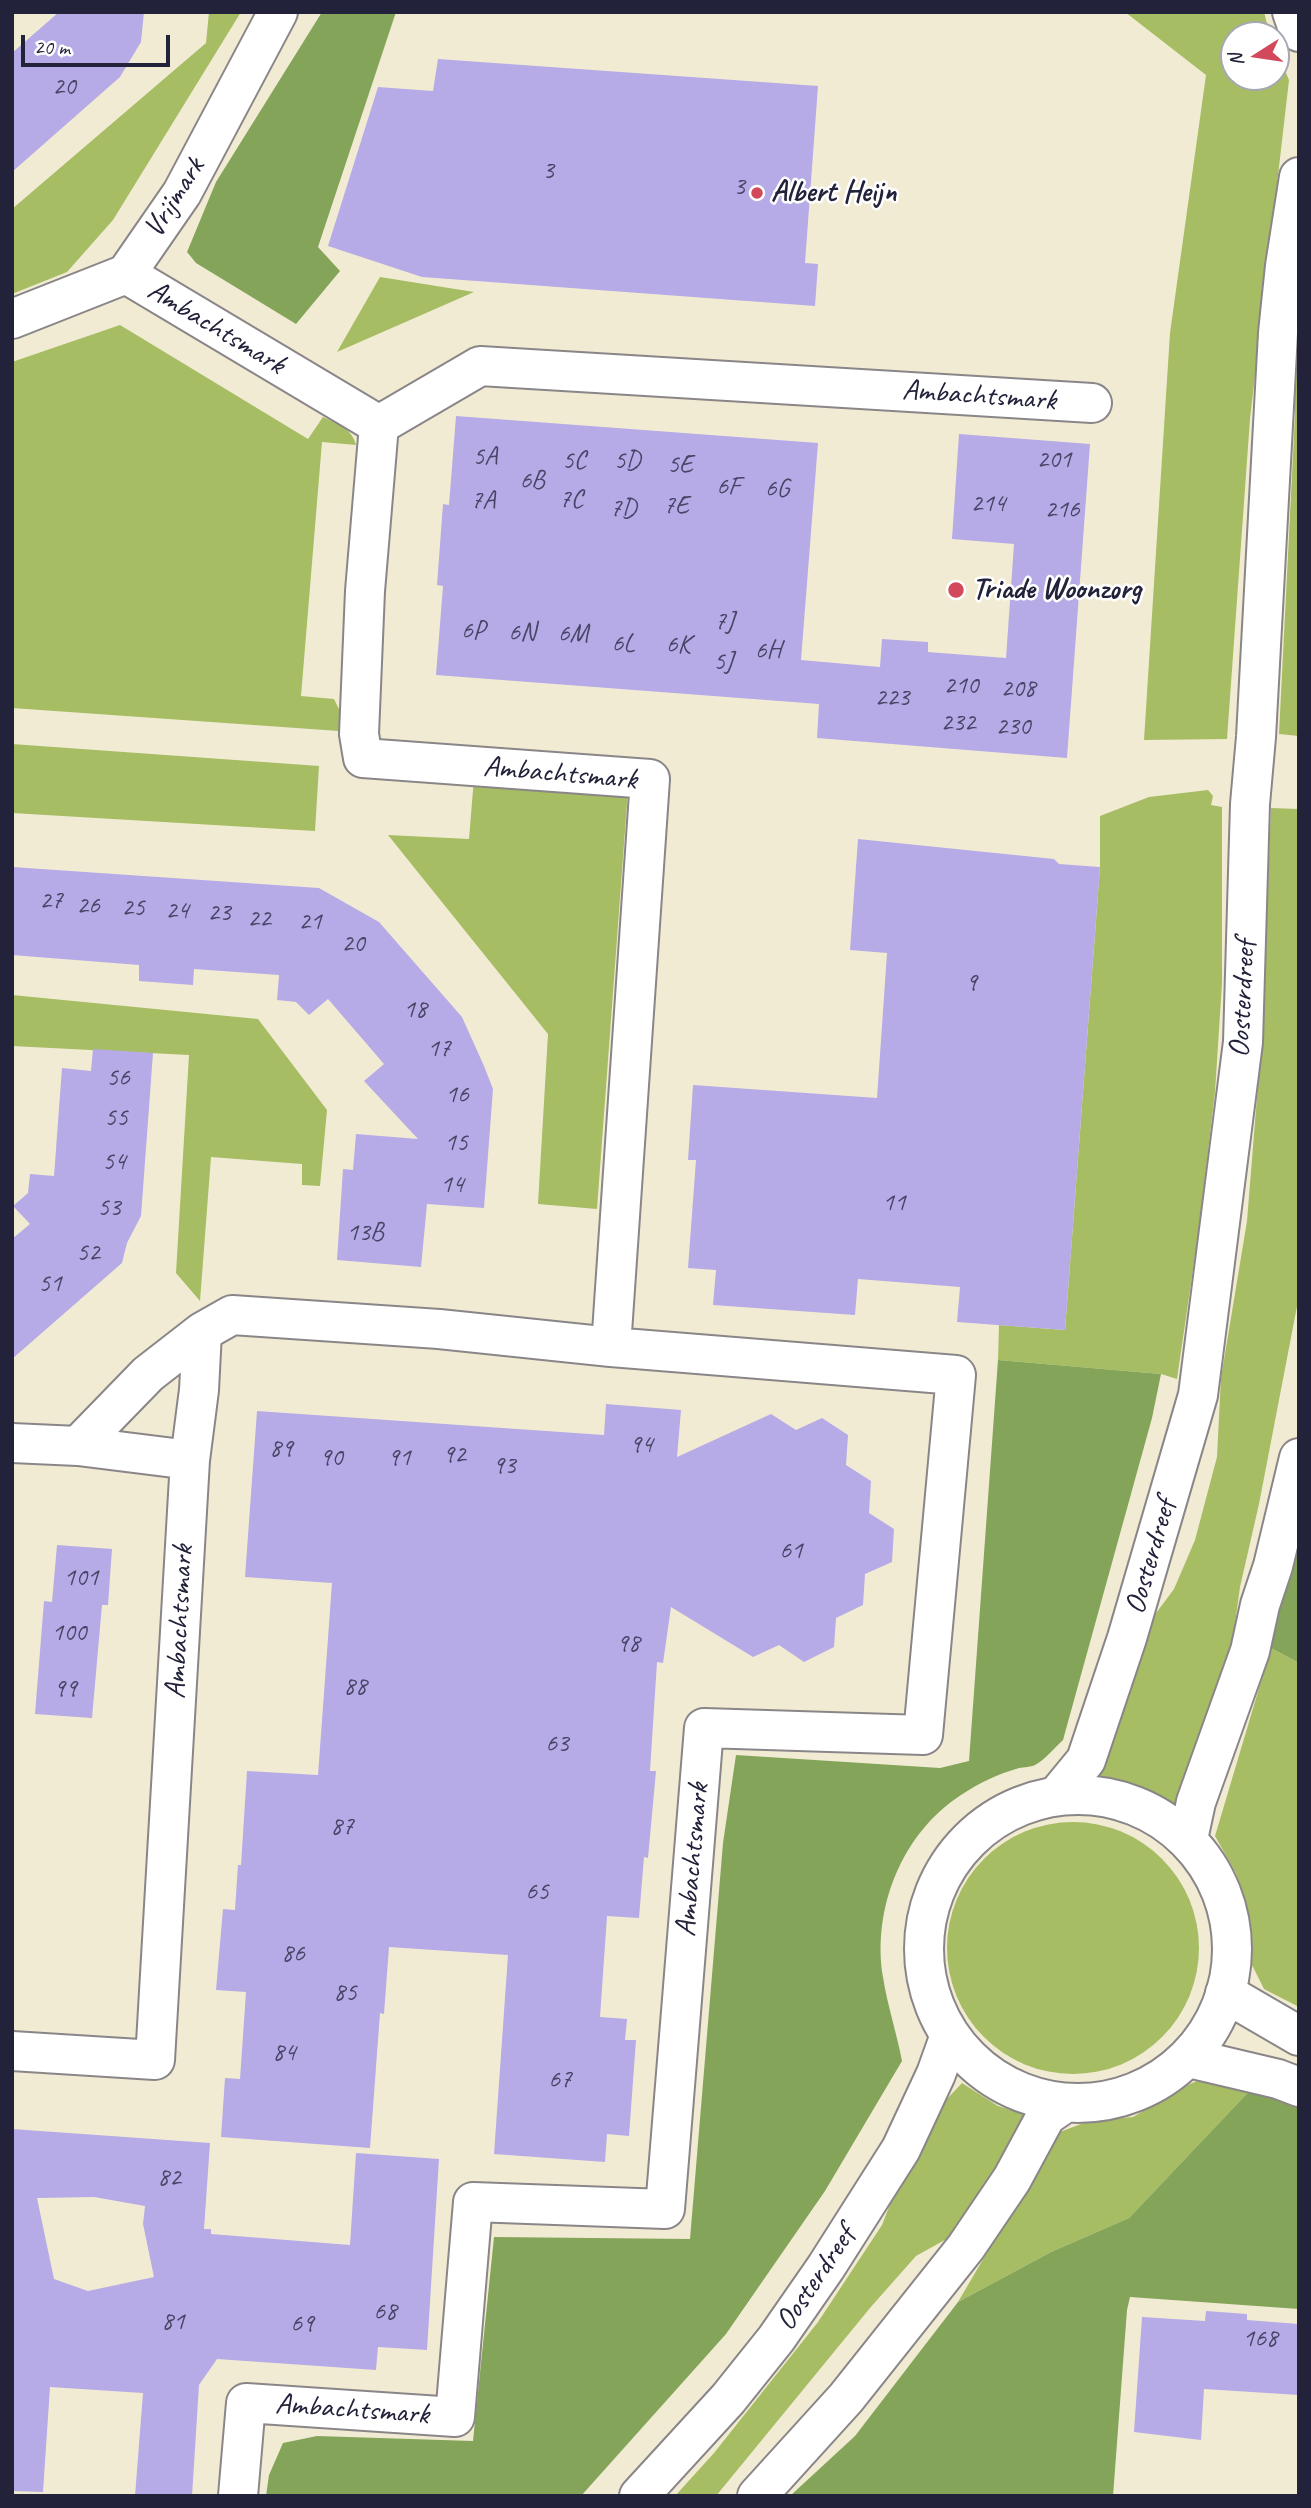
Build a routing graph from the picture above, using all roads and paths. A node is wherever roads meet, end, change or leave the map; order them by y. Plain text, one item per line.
1 (278, 12) edge
2 (1293, 12) edge
3 (1299, 32) edge
4 (1299, 177) edge
5 (126, 274) junction
6 (12, 319) edge
7 (1092, 403) dead end
8 (379, 425) junction
9 (202, 1332) junction
10 (611, 1347) junction
11 (12, 1443) edge
12 (78, 1446) junction
13 (1299, 1458) edge
14 (190, 1460) junction
15 (1058, 1794) junction
16 (1188, 1839) junction
17 (1226, 1993) junction
18 (950, 2035) junction
19 (1299, 2036) edge
20 (12, 2051) edge
21 (1189, 2058) junction
22 (1299, 2087) edge
23 (1065, 2104) junction
24 (239, 2496) edge
25 (639, 2496) edge
26 (757, 2496) edge

1 - 5 street, Vrijmark
2 - 3 street
4 - 15 street, Oosterdreef
5 - 6 street
5 - 8 street, Ambachtsmark
7 - 8 street, Ambachtsmark
8 - 10 street, Ambachtsmark
9 - 10 street, Ambachtsmark
9 - 12 street, Ambachtsmark
9 - 14 street, Ambachtsmark
10 - 24 street, Ambachtsmark
11 - 12 street
12 - 14 street
13 - 16 street
14 - 20 street, Ambachtsmark
15 - 16 street
15 - 18 street
16 - 17 street
17 - 19 street
17 - 21 street
18 - 23 street
18 - 25 street, Oosterdreef
21 - 22 street
21 - 23 street
23 - 26 street

